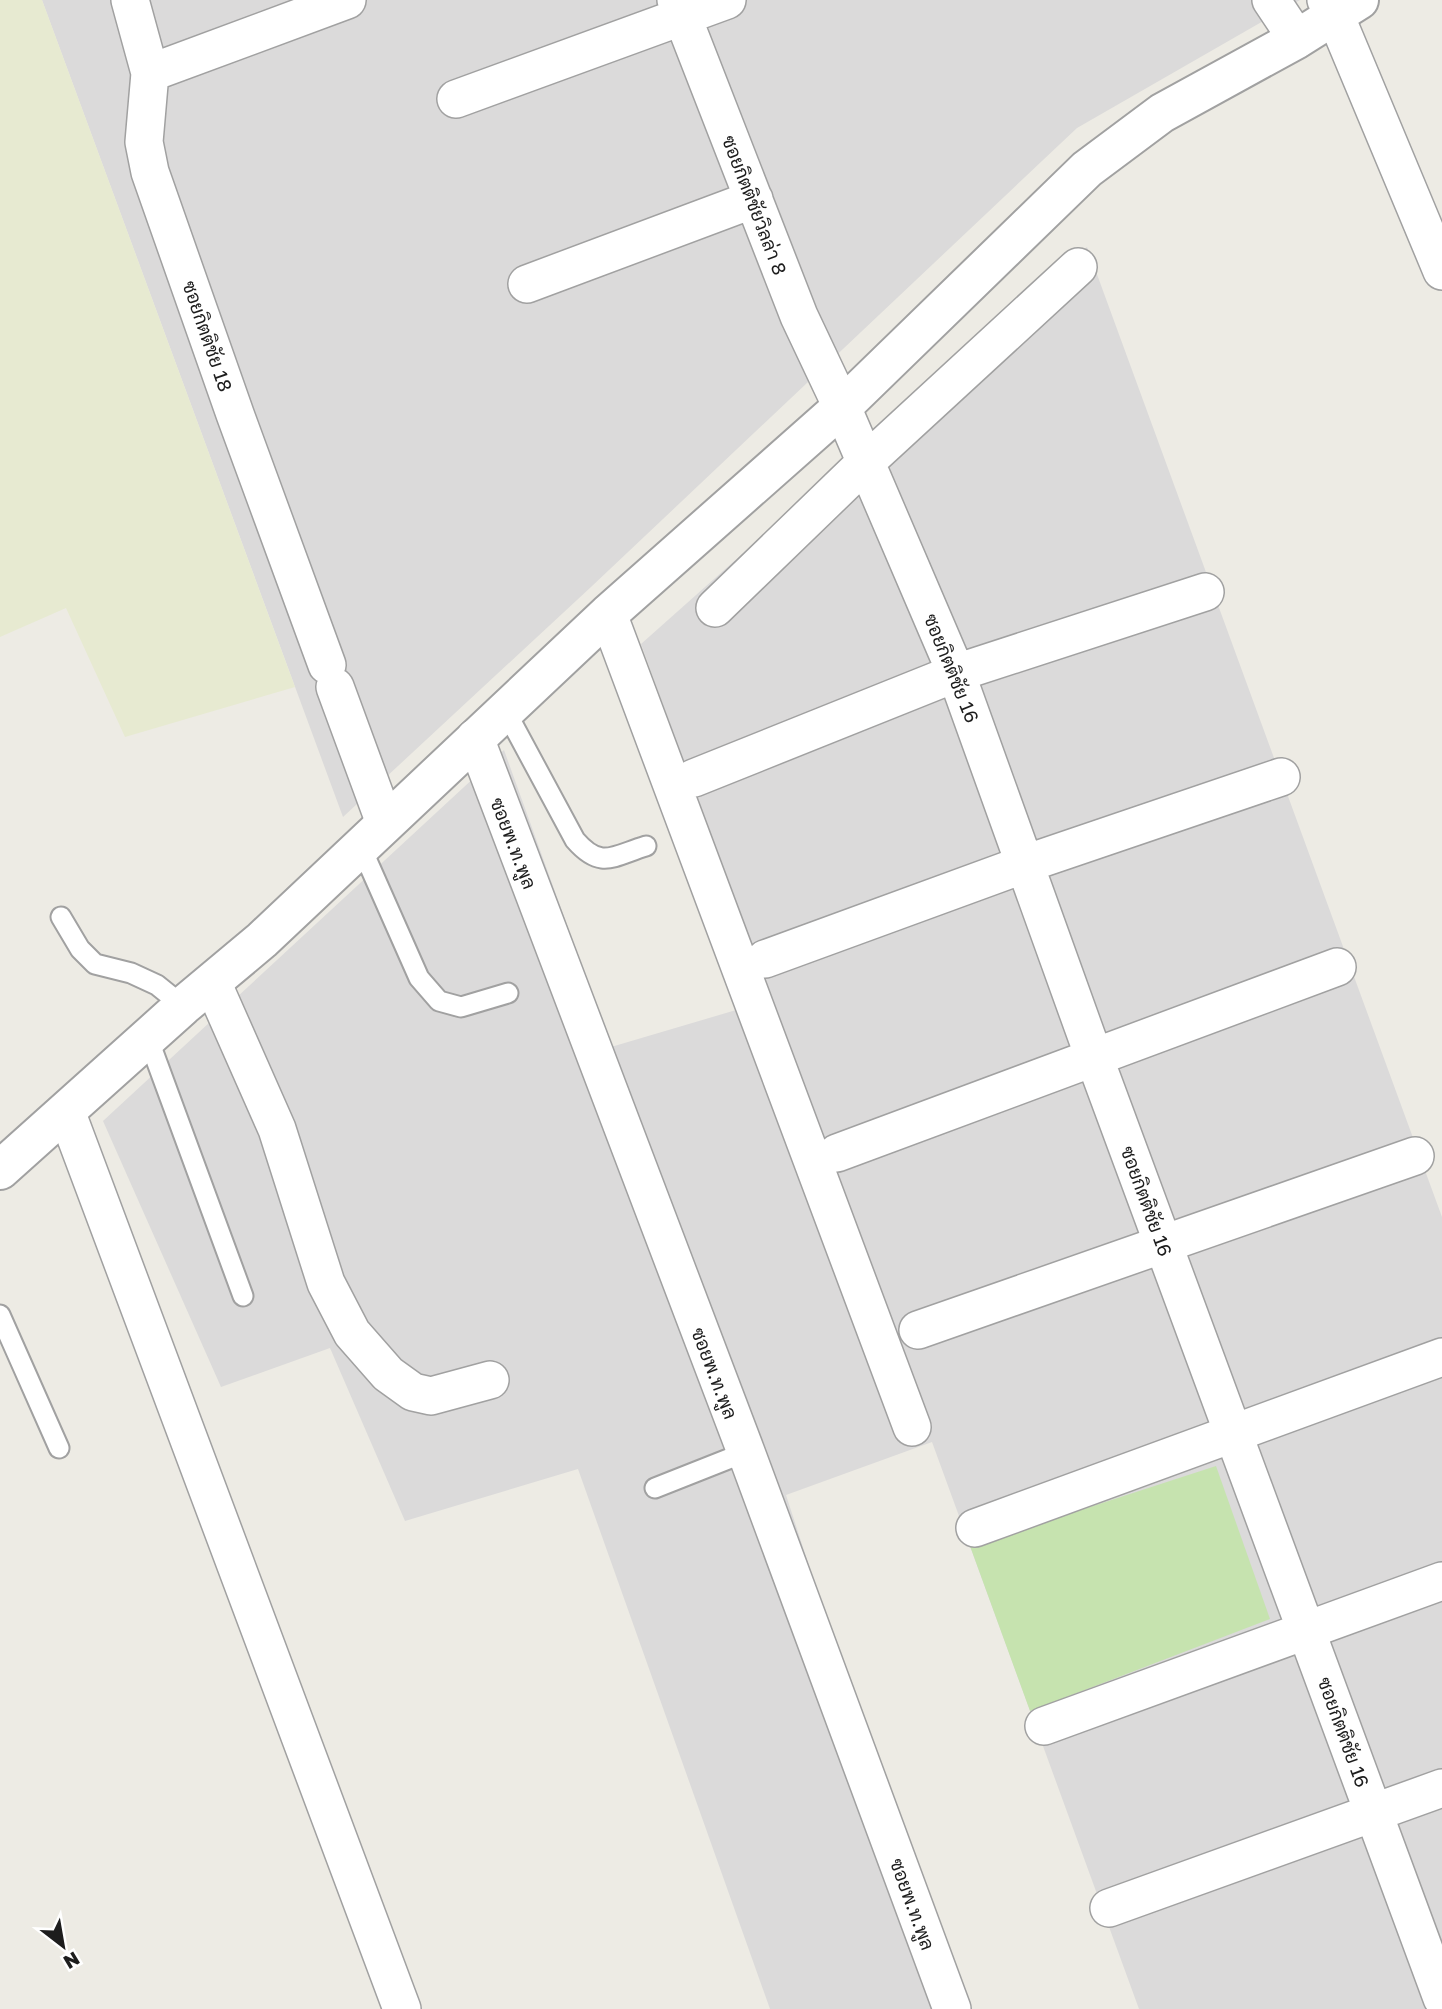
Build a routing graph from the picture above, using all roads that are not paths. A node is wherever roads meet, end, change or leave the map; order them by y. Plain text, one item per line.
1 (130, 0) edge
2 (347, 0) edge
3 (727, 0) edge
4 (1271, 0) edge
5 (1340, 5) edge
6 (679, 8) edge
7 (1297, 39) junction
8 (150, 73) junction
9 (456, 99) dead end
10 (754, 199) junction
11 (1078, 267) dead end
12 (1442, 271) edge
13 (527, 284) dead end
14 (842, 407) junction
15 (865, 463) junction
16 (1205, 592) dead end
17 (715, 608) dead end
18 (608, 614) junction
19 (956, 673) junction
20 (505, 710) junction
21 (475, 738) junction
22 (694, 778) dead end
23 (1281, 778) dead end
24 (373, 835) junction
25 (646, 846) dead end
26 (1025, 864) junction
27 (61, 916) dead end
28 (765, 959) dead end
29 (1337, 967) dead end
30 (212, 982) junction
31 (508, 993) dead end
32 (183, 1006) junction
33 (148, 1038) junction
34 (1094, 1057) junction
35 (66, 1111) junction
36 (837, 1153) dead end
37 (1415, 1156) dead end
38 (0, 1170) edge
39 (1163, 1244) junction
40 (243, 1296) dead end
41 (0, 1315) edge
42 (918, 1331) dead end
43 (1442, 1357) edge
44 (490, 1380) dead end
45 (912, 1427) dead end
46 (1233, 1434) junction
47 (59, 1448) dead end
48 (746, 1452) junction
49 (654, 1488) dead end
50 (975, 1528) dead end
51 (1442, 1581) edge
52 (1306, 1630) junction
53 (1044, 1726) dead end
54 (1442, 1788) edge
55 (1373, 1813) junction
56 (1109, 1908) dead end
57 (1442, 1999) edge
58 (402, 2009) edge
59 (953, 2009) edge
60 (1418, 2009) edge

1 - 8 street, ซอยกิตติชัย 18
2 - 8 street
3 - 6 street
4 - 7 street
5 - 7 street
5 - 12 street
6 - 9 street
6 - 10 street, ซอยกิตติชัยวิลล่า 8
7 - 14 street
8 - 24 street, ซอยกิตติชัย 18
10 - 13 street
10 - 14 street, ซอยกิตติชัยวิลล่า 8
11 - 15 street
14 - 15 street, ซอยกิตติชัย 16
14 - 18 street
15 - 17 street
15 - 19 street, ซอยกิตติชัย 16
16 - 19 street
18 - 20 street
18 - 45 street
19 - 22 street
19 - 26 street, ซอยกิตติชัย 16
20 - 21 street
20 - 25 lane
21 - 24 street
21 - 48 street, ซอยพ.ท.พูล
23 - 26 street
24 - 30 street
24 - 31 lane
26 - 28 street
26 - 34 street, ซอยกิตติชัย 16
27 - 32 lane
29 - 34 street
30 - 32 street
30 - 44 street
32 - 33 street
33 - 35 street
33 - 40 lane
34 - 36 street
34 - 39 street, ซอยกิตติชัย 16
35 - 38 street
35 - 58 street
37 - 39 street
39 - 42 street
39 - 46 street, ซอยกิตติชัย 16
41 - 47 lane
43 - 46 street
46 - 50 street
46 - 52 street, ซอยกิตติชัย 16
48 - 49 lane
48 - 59 street, ซอยพ.ท.พูล
51 - 52 street
52 - 53 street
52 - 55 street, ซอยกิตติชัย 16
54 - 55 street
55 - 56 street
55 - 57 street, ซอยกิตติชัย 16
57 - 60 street

